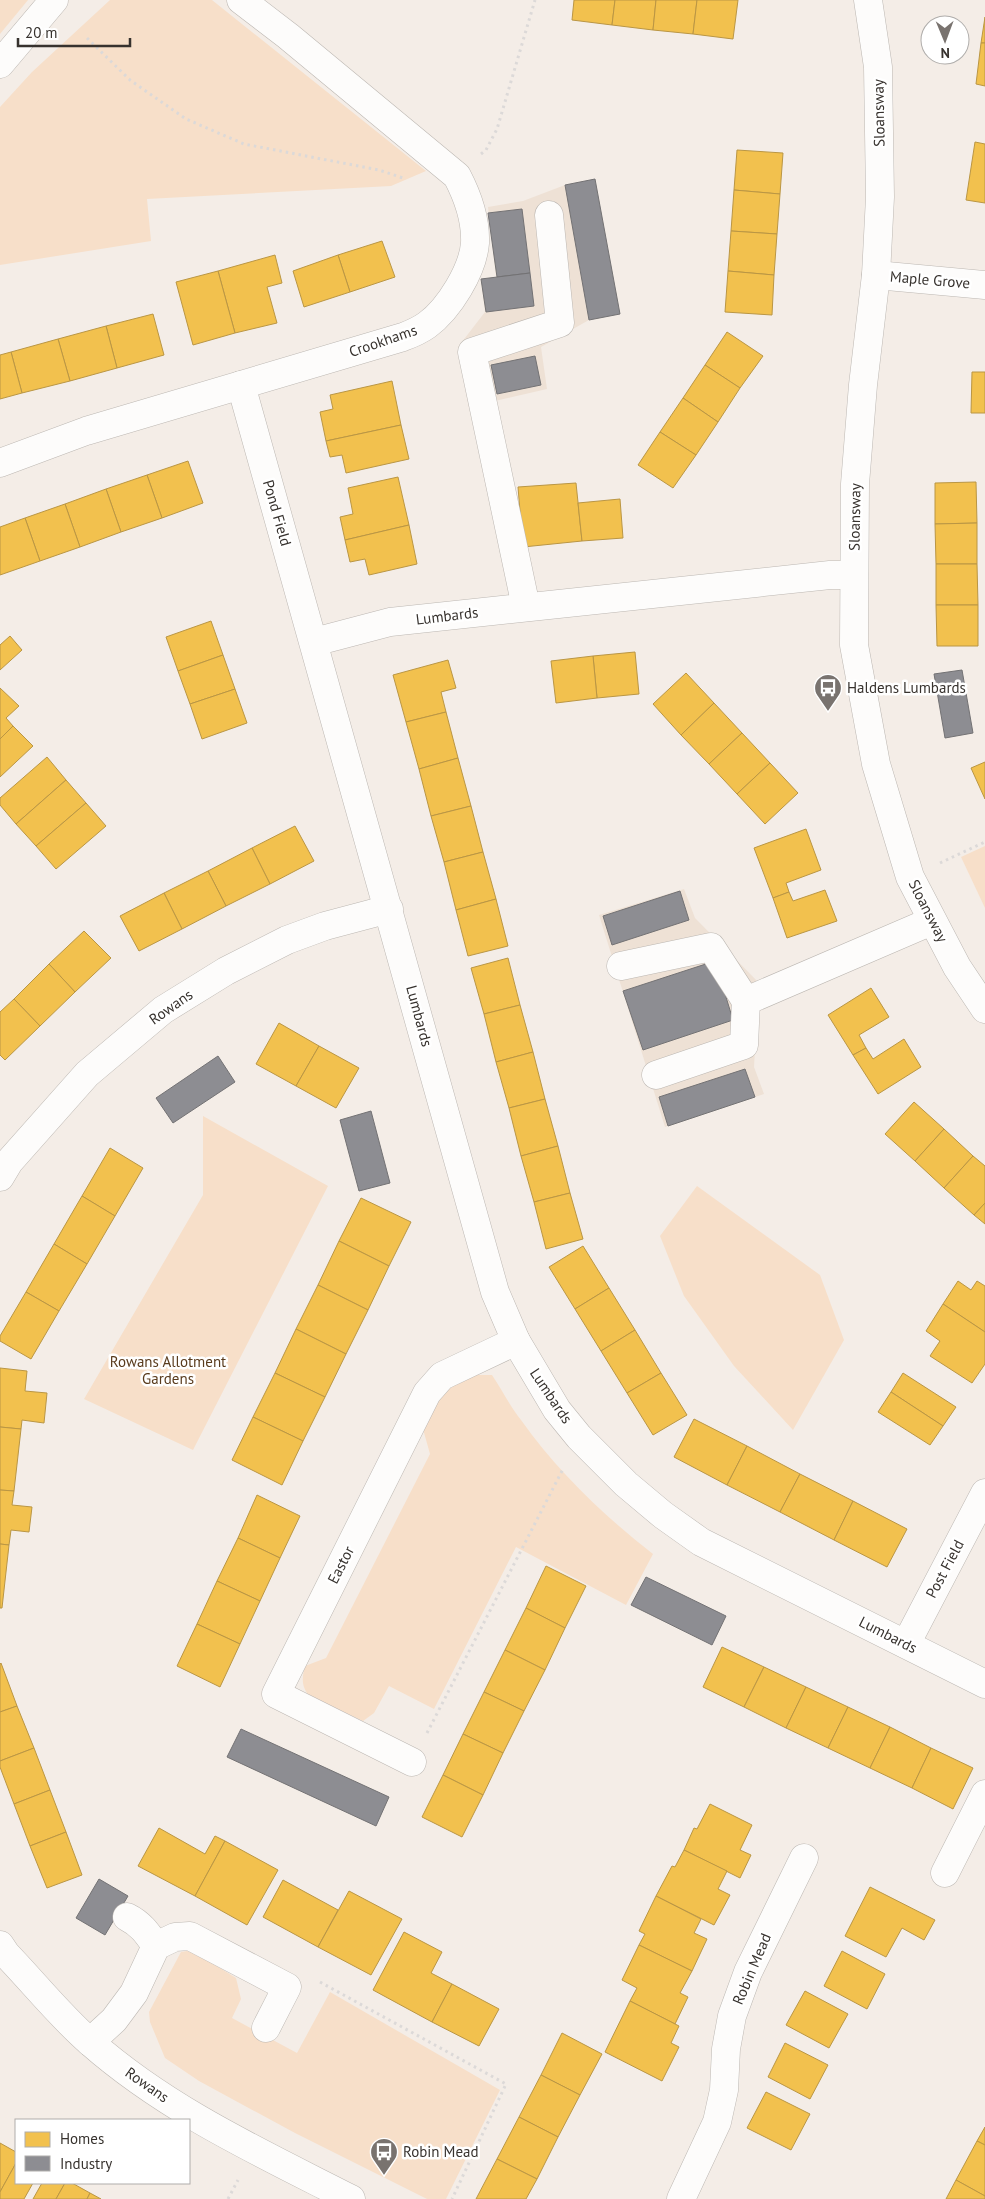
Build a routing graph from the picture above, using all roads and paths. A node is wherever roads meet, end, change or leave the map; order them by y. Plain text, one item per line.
1 (54, 0) edge
2 (241, 0) edge
3 (535, 0) edge
4 (868, 0) edge
5 (87, 38) dead end
6 (0, 64) edge
7 (457, 176) junction
8 (407, 180) dead end
9 (549, 216) dead end
10 (876, 275) junction
11 (985, 285) edge
12 (241, 385) junction
13 (0, 463) edge
14 (854, 575) junction
15 (526, 607) junction
16 (314, 642) junction
17 (985, 842) edge
18 (910, 877) junction
19 (389, 909) junction
20 (932, 921) junction
21 (621, 966) dead end
22 (746, 1001) junction
23 (985, 1009) edge
24 (656, 1075) dead end
25 (3, 1164) edge
26 (516, 1341) junction
27 (579, 1437) junction
28 (985, 1494) edge
29 (906, 1644) junction
30 (985, 1684) edge
31 (412, 1762) joint
32 (985, 1794) edge
33 (804, 1858) dead end
34 (945, 1873) dead end
35 (127, 1917) dead end
36 (156, 1946) junction
37 (2, 1953) edge
38 (318, 1981) dead end
39 (266, 2028) dead end
40 (90, 2042) junction
41 (351, 2199) edge
42 (452, 2199) edge
43 (680, 2199) edge

1 - 6 street
2 - 7 street, Crookhams
3 - 7 path
4 - 10 street, Sloansway
5 - 8 path
7 - 12 street, Crookhams
9 - 15 street
10 - 11 street, Maple Grove
10 - 14 street, Sloansway
12 - 13 street, Crookhams
12 - 16 street, Pond Field
14 - 15 street, Lumbards
14 - 18 street, Sloansway
15 - 16 street, Lumbards
16 - 19 street, Lumbards
17 - 18 path
18 - 20 street, Sloansway
19 - 25 street, Rowans
19 - 26 street, Lumbards
20 - 22 street
20 - 23 street, Sloansway
21 - 22 street
22 - 24 street
26 - 27 street, Lumbards
26 - 31 street, Eastor
27 - 29 street, Lumbards
27 - 31 path
28 - 29 street, Post Field
29 - 30 street, Lumbards
32 - 34 street
33 - 43 street, Robin Mead
35 - 36 street
36 - 39 street
36 - 40 street
37 - 40 street, Rowans
38 - 42 path
40 - 41 street, Rowans

